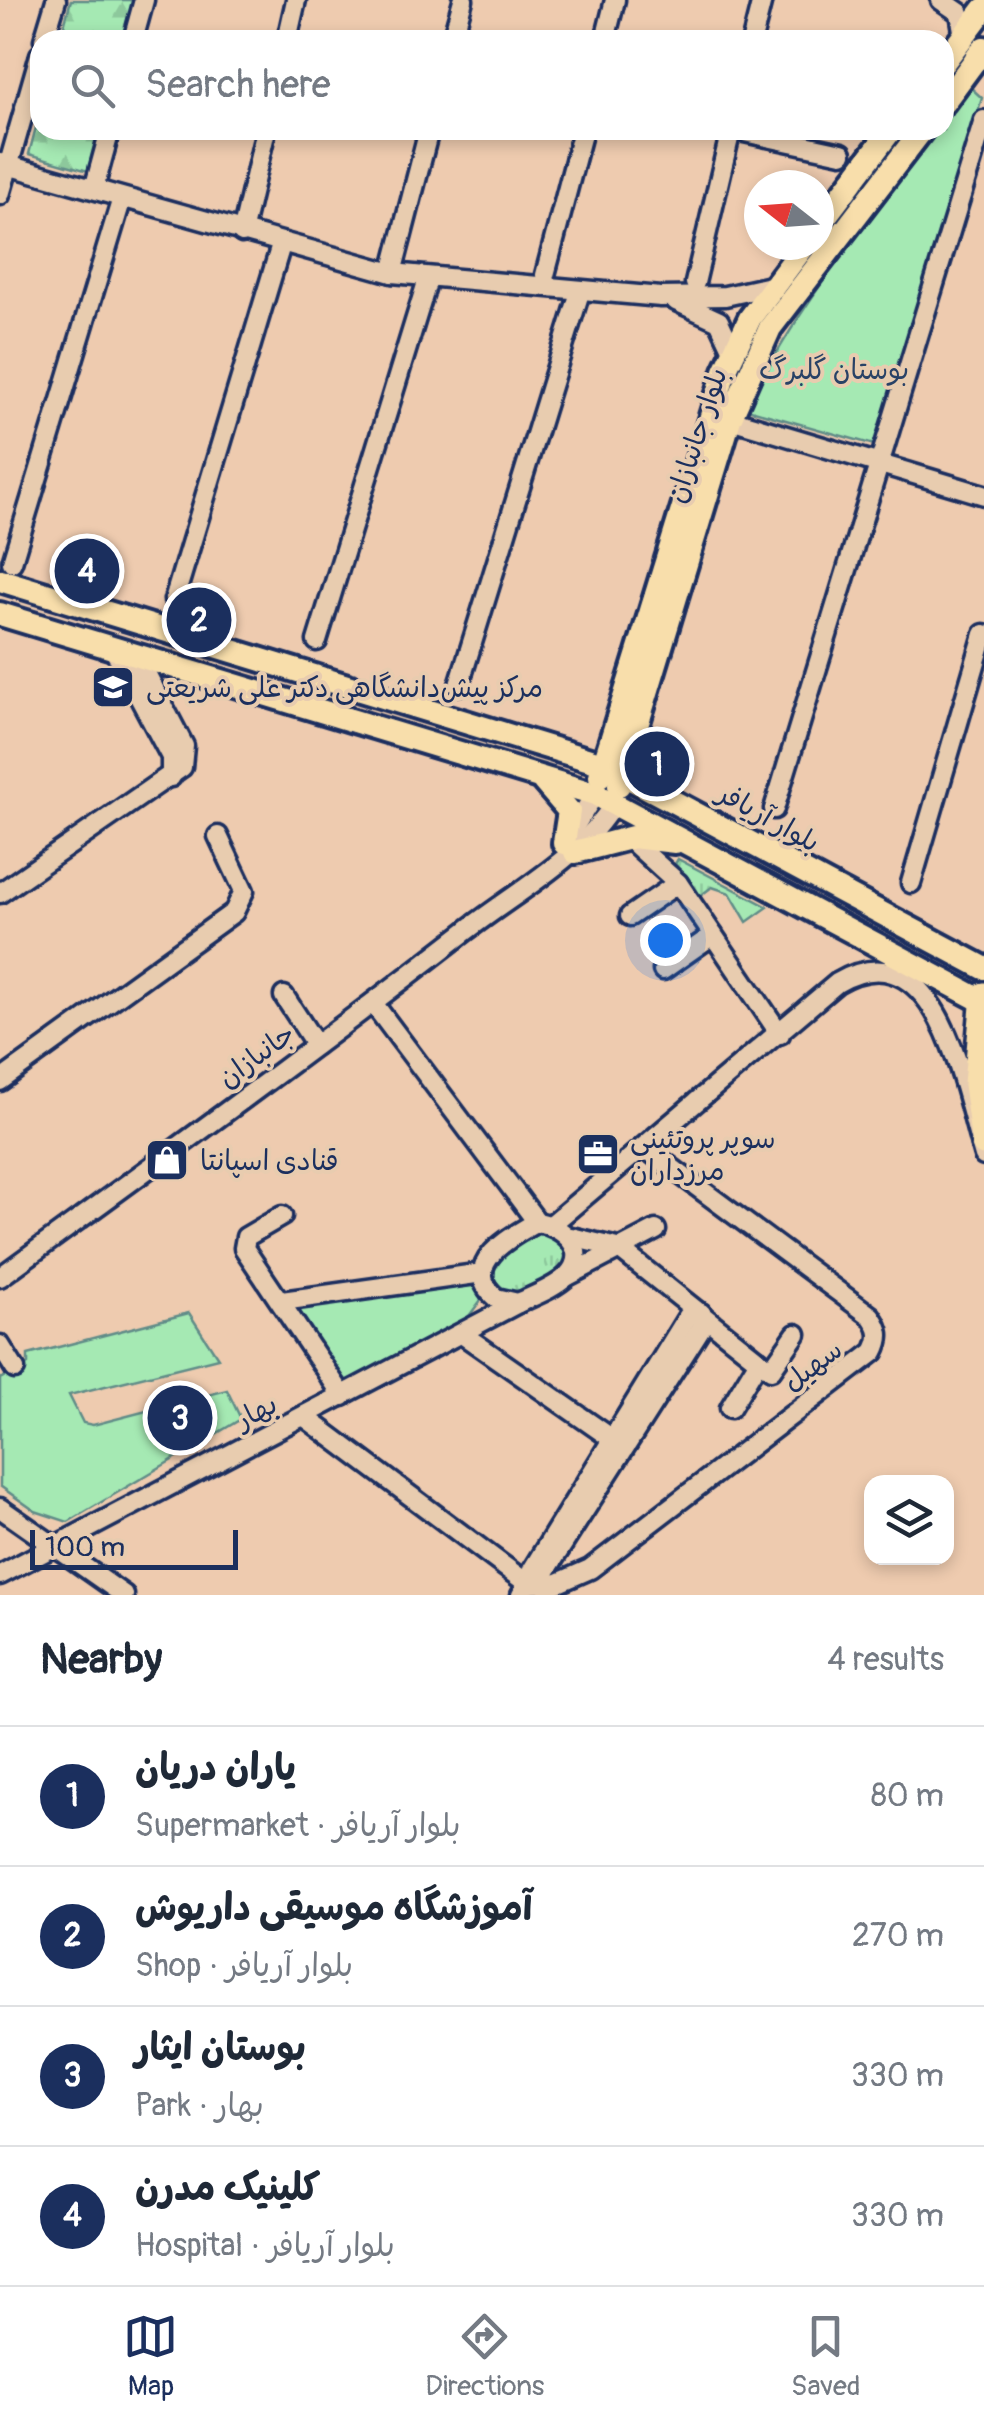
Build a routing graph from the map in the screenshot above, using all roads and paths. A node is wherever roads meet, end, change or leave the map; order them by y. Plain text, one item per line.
1 (56, 0) edge
2 (144, 0) edge
3 (296, 0) edge
4 (463, 0) edge
5 (615, 0) edge
6 (762, 0) edge
7 (940, 0) edge
8 (984, 9) edge
9 (47, 30) edge
10 (136, 30) edge
11 (289, 30) edge
12 (455, 30) edge
13 (608, 30) edge
14 (754, 30) edge
15 (977, 48) edge
16 (30, 85) edge
17 (954, 86) edge
18 (984, 120) edge
19 (107, 140) edge
20 (264, 140) edge
21 (426, 140) edge
22 (580, 140) edge
23 (731, 140) edge
24 (778, 140) edge
25 (884, 140) edge
26 (914, 140) edge
27 (842, 154) dead end
28 (4, 164) edge
29 (94, 189) junction
30 (0, 195) edge
31 (122, 198) junction
32 (834, 206) edge
33 (242, 233) junction
34 (282, 245) junction
35 (793, 260) edge
36 (392, 273) junction
37 (546, 275) dead end
38 (428, 278) junction
39 (695, 283) dead end
40 (774, 286) junction
41 (580, 292) junction
42 (662, 297) junction
43 (760, 323) junction
44 (734, 351) junction
45 (730, 420) junction
46 (880, 464) junction
47 (984, 495) edge
48 (6, 571) edge
49 (174, 600) dead end
50 (0, 614) edge
51 (984, 634) edge
52 (317, 642) dead end
53 (113, 648) junction
54 (137, 656) junction
55 (459, 684) dead end
56 (613, 768) junction
57 (538, 776) junction
58 (170, 777) junction
59 (604, 798) junction
60 (774, 809) dead end
61 (218, 836) dead end
62 (633, 842) dead end
63 (685, 843) junction
64 (570, 848) junction
65 (678, 883) junction
66 (911, 883) dead end
67 (0, 893) edge
68 (630, 916) dead end
69 (713, 935) junction
70 (984, 968) edge
71 (663, 970) dead end
72 (284, 996) dead end
73 (984, 999) edge
74 (373, 1003) junction
75 (780, 1034) junction
76 (316, 1045) junction
77 (0, 1081) edge
78 (984, 1143) edge
79 (646, 1148) junction
80 (984, 1156) edge
81 (282, 1216) dead end
82 (544, 1223) junction
83 (656, 1230) dead end
84 (571, 1237) junction
85 (618, 1248) junction
86 (483, 1273) junction
87 (0, 1277) edge
88 (566, 1277) junction
89 (490, 1293) junction
90 (282, 1301) junction
91 (518, 1304) junction
92 (702, 1313) junction
93 (480, 1324) junction
94 (462, 1334) junction
95 (796, 1334) dead end
96 (0, 1346) edge
97 (765, 1365) junction
98 (15, 1369) dead end
99 (343, 1396) junction
100 (730, 1408) dead end
101 (305, 1417) junction
102 (618, 1444) junction
103 (0, 1508) edge
104 (56, 1547) junction
105 (0, 1575) edge
106 (524, 1590) edge
107 (124, 1595) edge

1 - 9 street
2 - 10 street
3 - 11 street
4 - 12 street
5 - 13 street
6 - 14 street
7 - 15 street
8 - 15 main road
15 - 17 main road
16 - 28 street
18 - 46 street
19 - 29 street
20 - 33 street
21 - 36 street
22 - 37 street
23 - 39 street
24 - 27 street
25 - 32 main road
26 - 43 main road, بلوار جانبازان
28 - 29 street
28 - 30 street
29 - 31 street
31 - 33 street
31 - 48 street
33 - 34 street
34 - 36 street
34 - 49 street
35 - 40 main road, بلوار جانبازان
36 - 38 street
38 - 41 street
38 - 52 street
40 - 42 street
40 - 43 main road, بلوار جانبازان
41 - 42 street
41 - 55 street
42 - 44 street
43 - 44 main road, بلوار جانبازان
43 - 45 main road, بلوار جانبازان
44 - 56 main road, بلوار جانبازان
45 - 46 street
45 - 56 main road, بلوار جانبازان
46 - 47 street
46 - 60 street
48 - 56 main road, بلوار آریافر
50 - 53 main road
51 - 66 street
53 - 54 main road
53 - 58 street
54 - 57 main road
54 - 58 street
56 - 59 main road, بلوار جانبازان
56 - 70 main road, بلوار آریافر
57 - 59 main road
57 - 64 main road
58 - 67 street
59 - 63 main road
59 - 64 street, جانبازان
61 - 77 street
62 - 65 street
63 - 64 main road
63 - 73 main road
64 - 74 street, جانبازان
65 - 68 street
65 - 69 street
69 - 71 street
69 - 75 street
72 - 76 street
73 - 78 highway
74 - 76 street, جانبازان
74 - 82 street
75 - 79 street
75 - 80 street
76 - 87 street, جانبازان
79 - 82 street
79 - 106 street, سهیل
81 - 90 street
82 - 84 street
82 - 86 street
83 - 85 street
84 - 85 street
84 - 88 street
85 - 88 street
85 - 92 street
86 - 89 street
86 - 90 street
88 - 91 street
89 - 91 street
89 - 93 street
90 - 99 street
91 - 93 street, بهار
92 - 97 street
92 - 102 street
93 - 94 street, بهار
94 - 99 street, بهار
94 - 102 street
95 - 97 street
96 - 98 street
97 - 100 street
99 - 101 street, بهار
101 - 104 street, بهار
101 - 106 street
102 - 106 street
103 - 104 street
104 - 105 street, بهار
104 - 107 street

